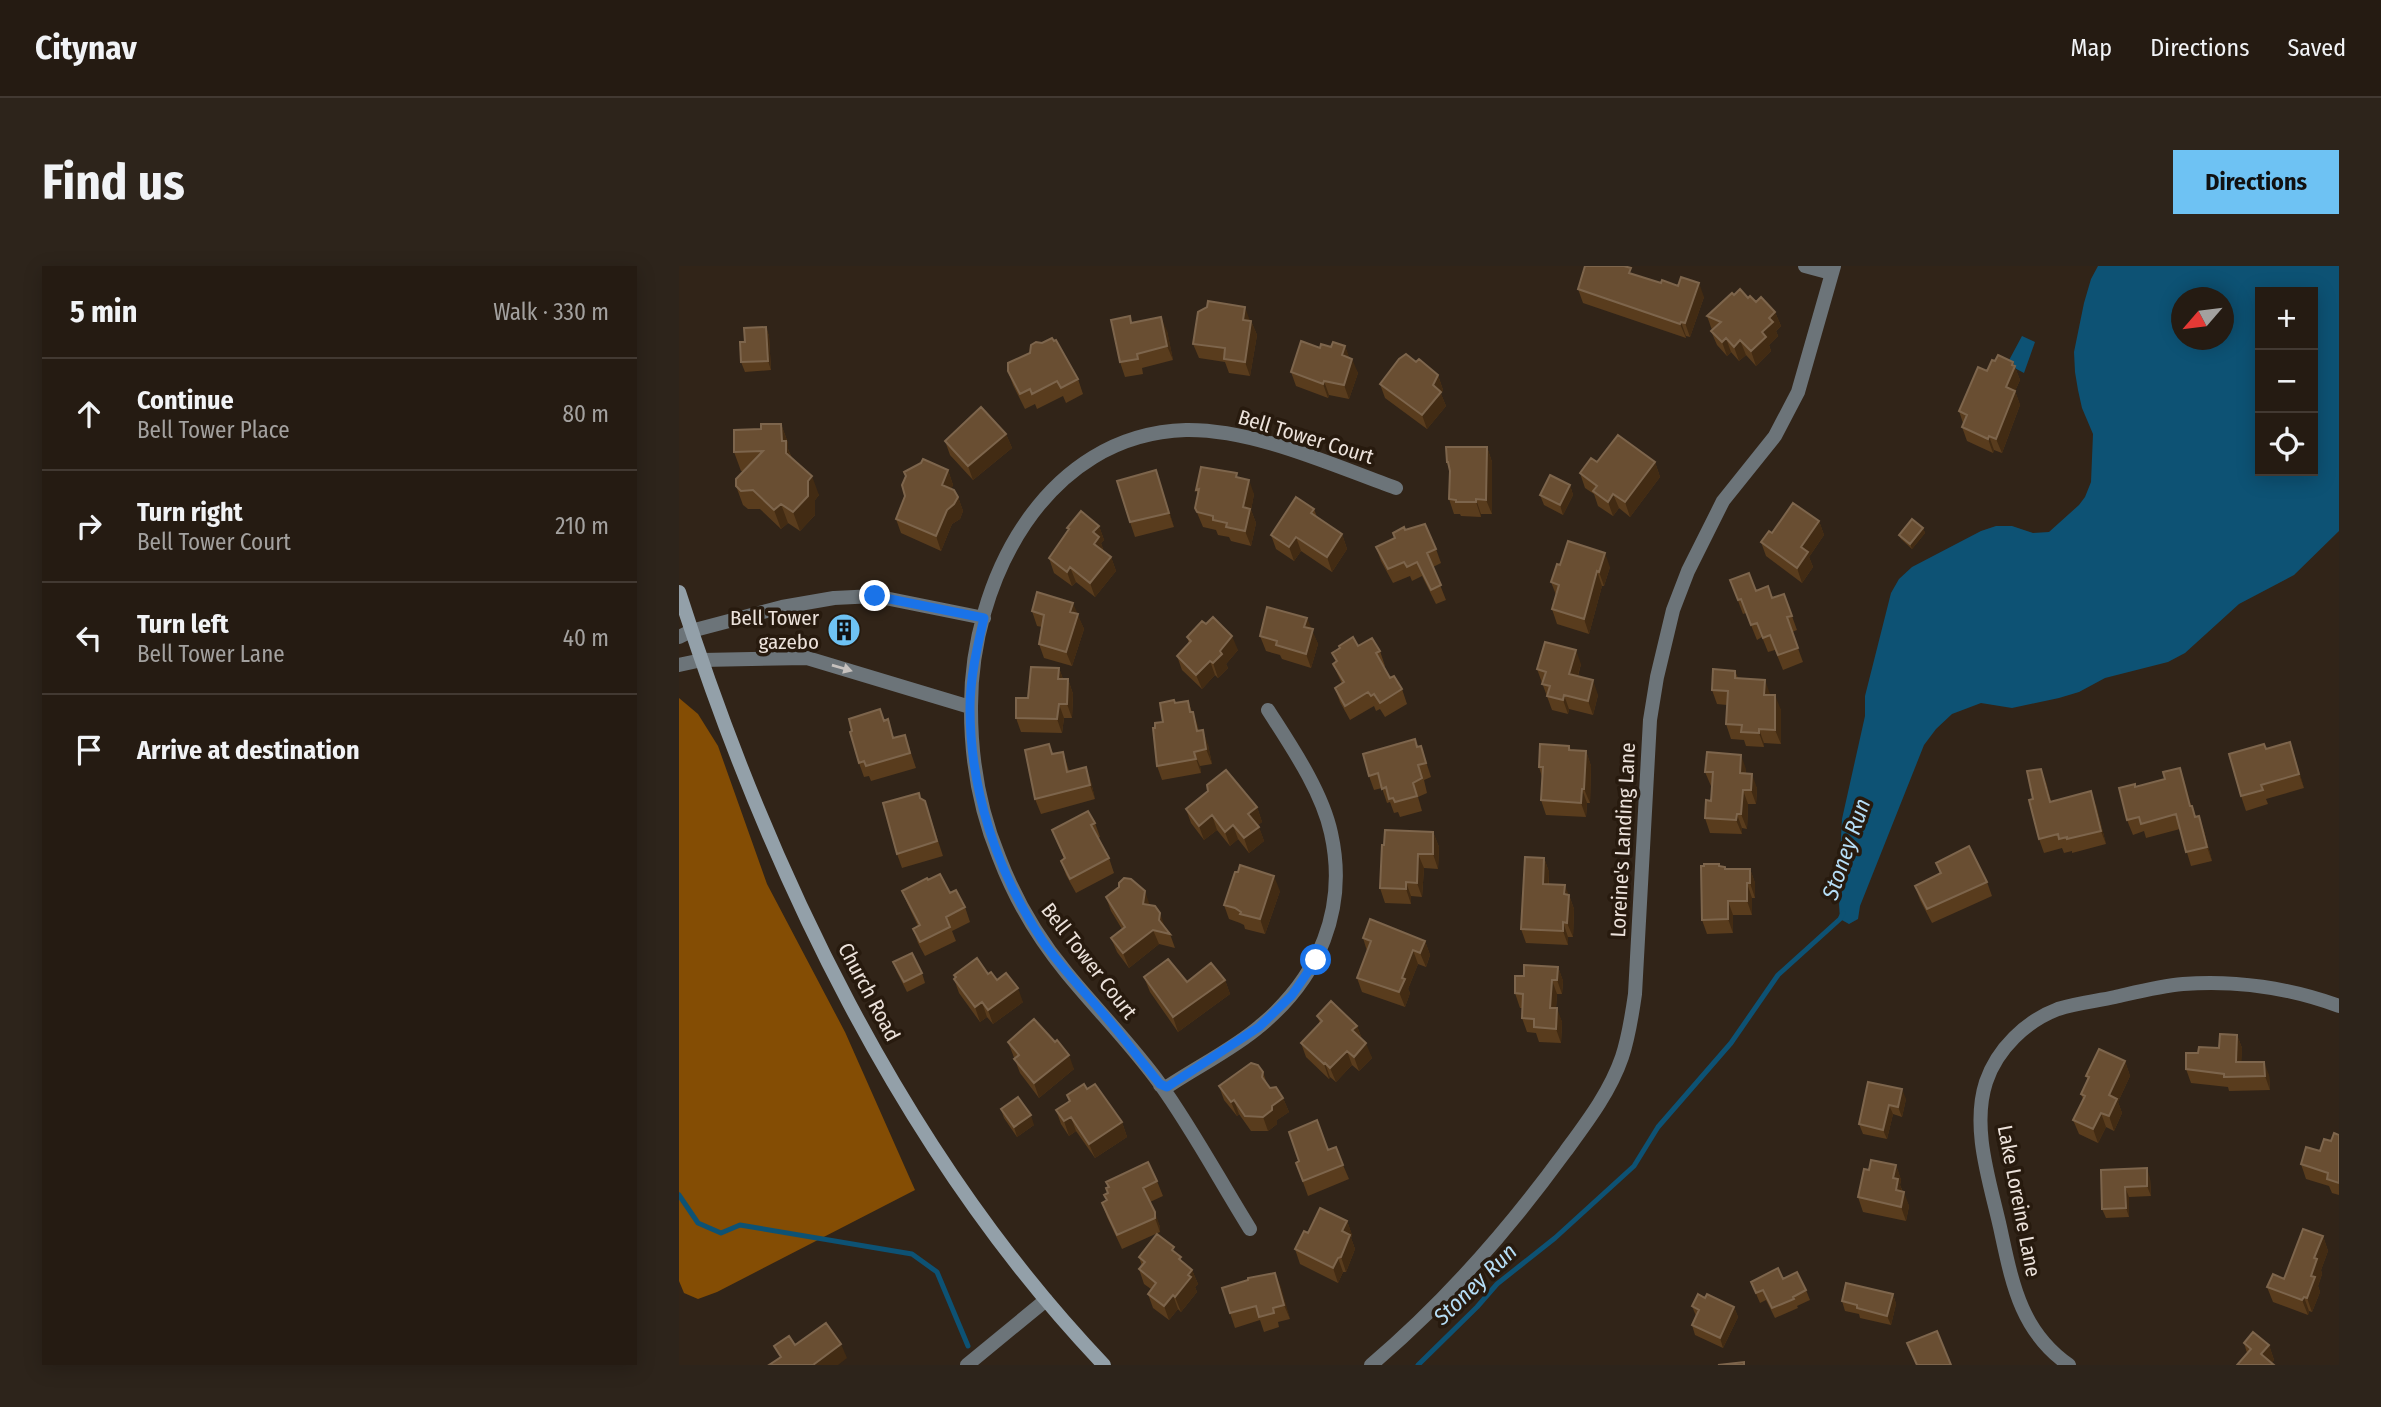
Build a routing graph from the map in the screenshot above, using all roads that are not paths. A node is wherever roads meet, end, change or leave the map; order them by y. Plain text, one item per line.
1 (1805, 266) edge
2 (1832, 270) edge
3 (1396, 488) dead end
4 (679, 592) edge
5 (984, 618) junction
6 (685, 634) edge
7 (702, 660) junction
8 (679, 665) edge
9 (970, 707) junction
10 (1268, 710) dead end
11 (2339, 1006) edge
12 (1160, 1084) junction
13 (1250, 1229) dead end
14 (1046, 1300) junction
15 (967, 1365) edge
16 (1104, 1365) edge
17 (1371, 1365) edge
18 (2069, 1365) edge

1 - 2 street
2 - 17 street, Loreine's Landing Lane
3 - 5 street, Bell Tower Court
4 - 6 main road, Church Road
5 - 6 street
5 - 9 street, Bell Tower Court
6 - 7 main road, Church Road
7 - 8 street
7 -> 9 street
7 - 14 main road, Church Road
9 - 12 street, Bell Tower Court
10 - 12 street
11 - 18 street, Lake Loreine Lane
12 - 13 street, Bell Tower Court
14 - 15 street
14 - 16 main road, Church Road

